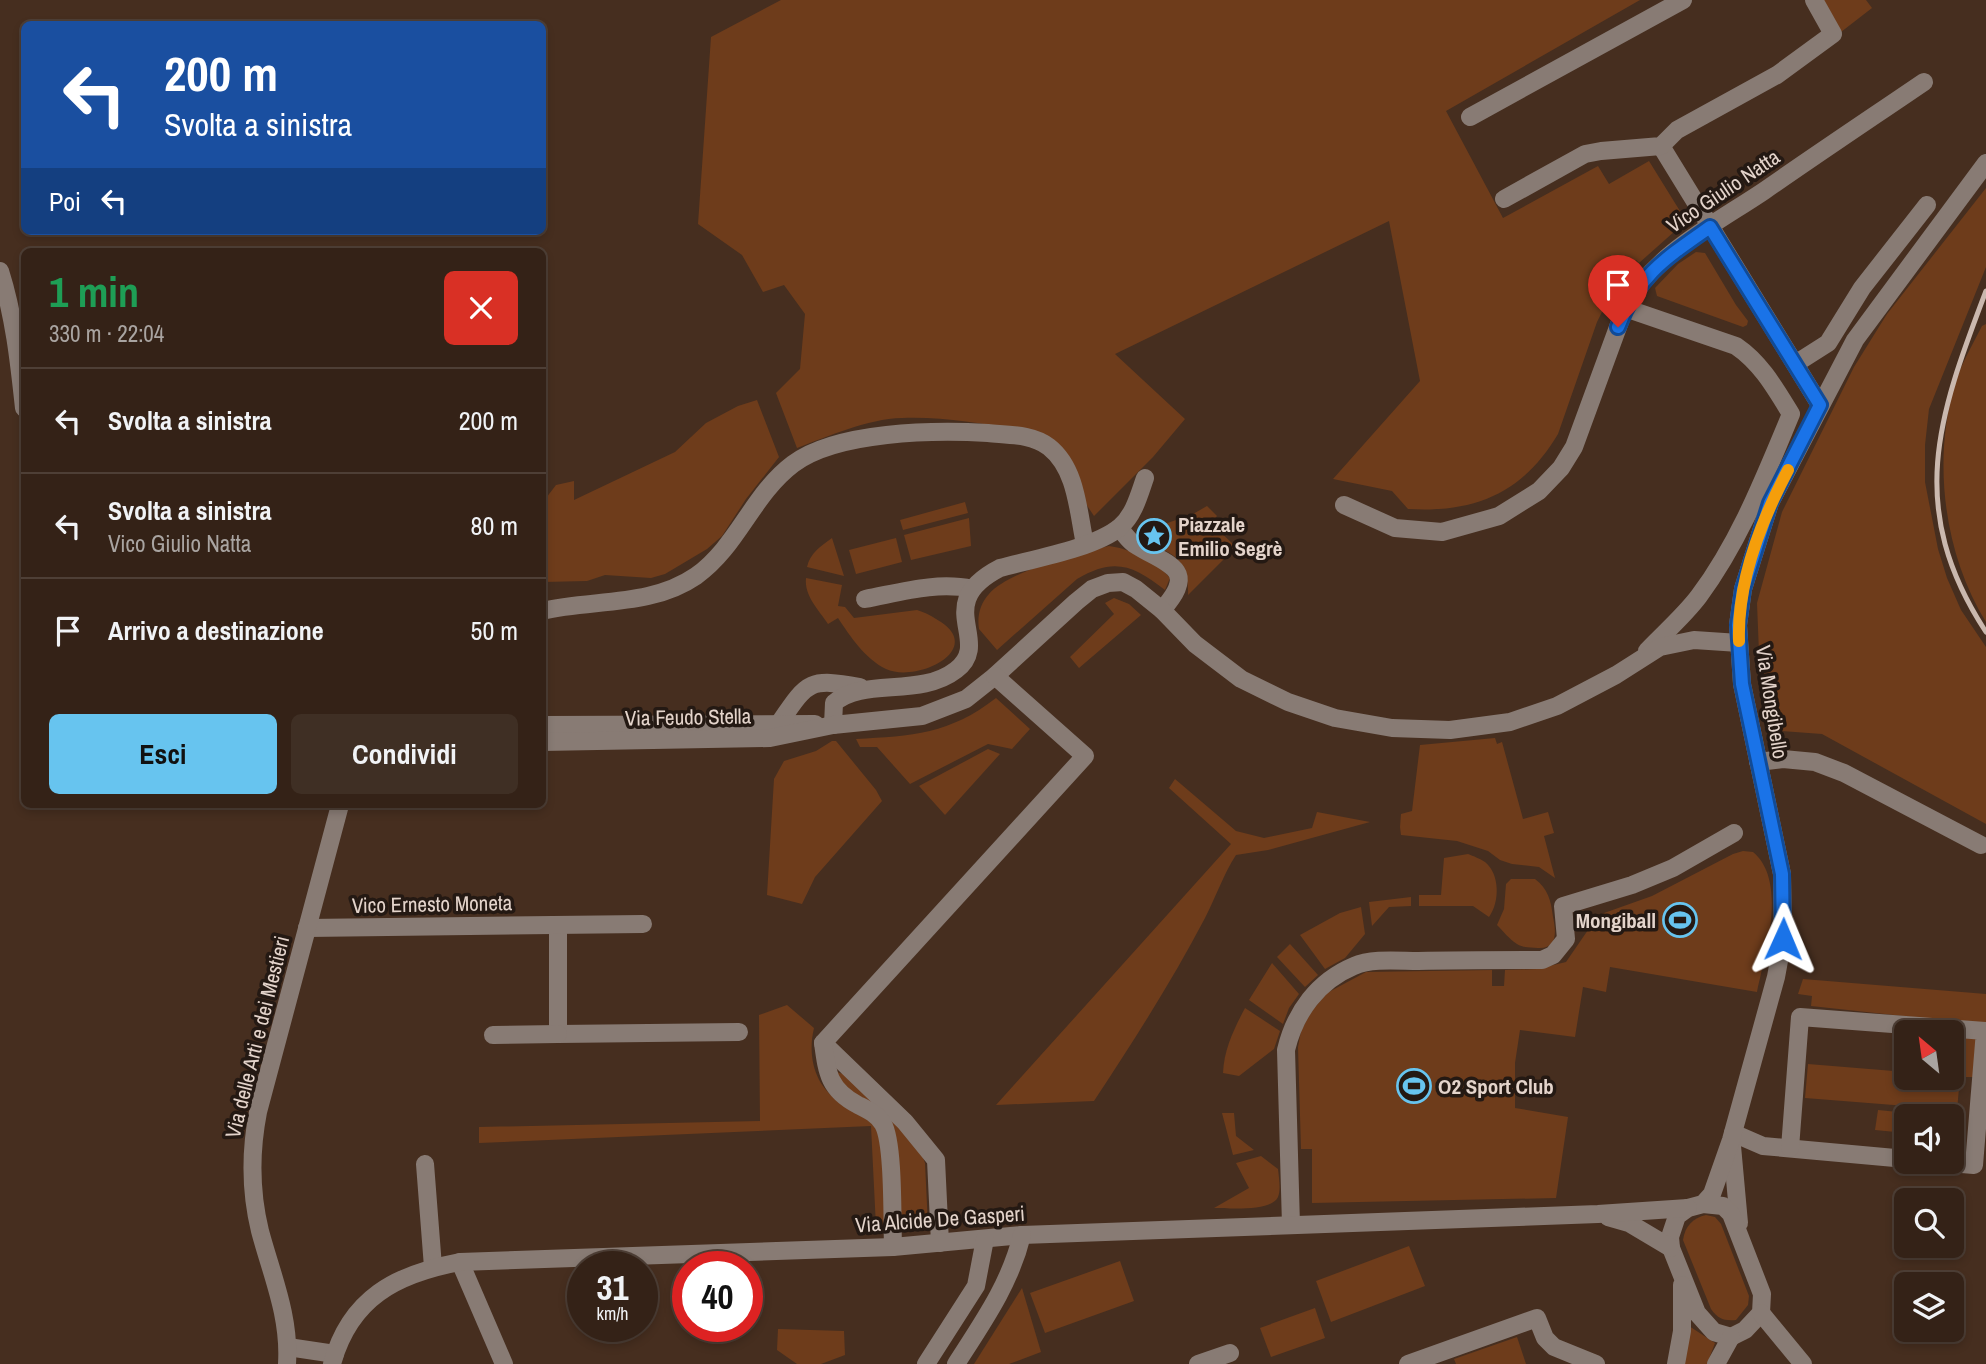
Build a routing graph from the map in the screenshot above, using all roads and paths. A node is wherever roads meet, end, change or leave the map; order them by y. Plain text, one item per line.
1 (1683, 0) edge
2 (1814, 0) edge
3 (1924, 82) dead end
4 (1470, 117) dead end
5 (1661, 146) junction
6 (1986, 163) edge
7 (1504, 200) dead end
8 (1927, 205) dead end
9 (1710, 227) junction
10 (0, 271) edge
11 (1625, 307) junction
12 (1795, 363) junction
13 (21, 381) edge
14 (1820, 405) junction
15 (1145, 478) dead end
16 (1344, 505) dead end
17 (1119, 528) junction
18 (1085, 544) junction
19 (972, 589) junction
20 (864, 599) dead end
21 (546, 610) edge
22 (1162, 610) junction
23 (1739, 643) junction
24 (1641, 658) junction
25 (995, 676) junction
26 (874, 689) junction
27 (780, 722) junction
28 (546, 725) edge
29 (833, 725) junction
30 (546, 742) edge
31 (1758, 762) junction
32 (339, 808) edge
33 (1734, 833) dead end
34 (1981, 845) dead end
35 (643, 924) dead end
36 (558, 925) junction
37 (307, 928) junction
38 (739, 1032) dead end
39 (558, 1034) junction
40 (493, 1035) dead end
41 (823, 1043) junction
42 (1732, 1137) junction
43 (1790, 1148) junction
44 (1894, 1158) edge
45 (425, 1164) dead end
46 (1964, 1165) edge
47 (1695, 1206) junction
48 (1598, 1214) junction
49 (1291, 1225) junction
50 (1022, 1235) junction
51 (1741, 1237) junction
52 (985, 1240) junction
53 (940, 1243) junction
54 (893, 1247) junction
55 (1671, 1248) junction
56 (460, 1262) junction
57 (433, 1267) junction
58 (1682, 1279) junction
59 (1761, 1313) junction
60 (1731, 1337) junction
61 (1230, 1353) dead end
62 (287, 1356) edge
63 (333, 1359) edge
64 (504, 1364) edge
65 (926, 1364) edge
66 (956, 1364) edge
67 (1198, 1364) edge
68 (1409, 1364) edge
69 (1596, 1364) edge
70 (1676, 1364) edge
71 (1716, 1364) edge
72 (1803, 1364) edge

1 - 4 street
2 - 5 street
3 - 9 street, Vico Giulio Natta
5 - 7 street
5 - 9 street
6 - 14 street, Via Mongibello
8 - 12 street
9 - 11 street, Vico Giulio Natta
9 - 12 street
10 - 13 street
11 - 16 street, Vico Giulio Natta
11 - 24 street
12 - 14 street
14 - 23 street, Via Mongibello
15 - 17 street
17 - 18 street
17 - 22 street
18 - 19 street
18 - 21 street
19 - 20 street
19 - 26 street
22 - 24 street, Via Feudo Stella
22 - 25 street, Via Feudo Stella
23 - 24 street
23 - 31 street, Via Mongibello
25 - 29 street, Via Feudo Stella
25 - 41 street
26 - 27 street
26 - 29 street
27 - 28 street, Via Feudo Stella
27 - 29 street, Via Feudo Stella
29 - 30 street, Via Feudo Stella
31 - 34 street
31 - 42 street, Via Mongibello
32 - 37 street, Via delle Arti e dei Mestieri
33 - 49 street
35 - 36 street, Vico Ernesto Moneta
36 - 37 street, Vico Ernesto Moneta
36 - 39 street
37 - 62 street, Via delle Arti e dei Mestieri
38 - 39 street
39 - 40 street
41 - 53 street
41 - 54 street
42 - 43 street
42 - 47 street, Via Mongibello
42 - 51 street
43 - 44 street
43 - 46 street
45 - 57 street
47 - 48 street, Via Alcide De Gasperi
47 - 51 street
47 - 55 street, Via Mongibello
48 - 49 street, Via Alcide De Gasperi
48 - 55 street
49 - 50 street, Via Alcide De Gasperi
50 - 52 street, Via Alcide De Gasperi
50 - 66 street
51 - 59 street
52 - 53 street, Via Alcide De Gasperi
52 - 65 street
53 - 54 street, Via Alcide De Gasperi
54 - 56 street, Via Alcide De Gasperi
55 - 58 street
56 - 57 street, Via Alcide De Gasperi
56 - 64 street
57 - 63 street, Via Alcide De Gasperi
58 - 60 street
58 - 70 street
59 - 60 street
59 - 72 street
60 - 71 street
61 - 67 street
62 - 63 street
68 - 69 street

